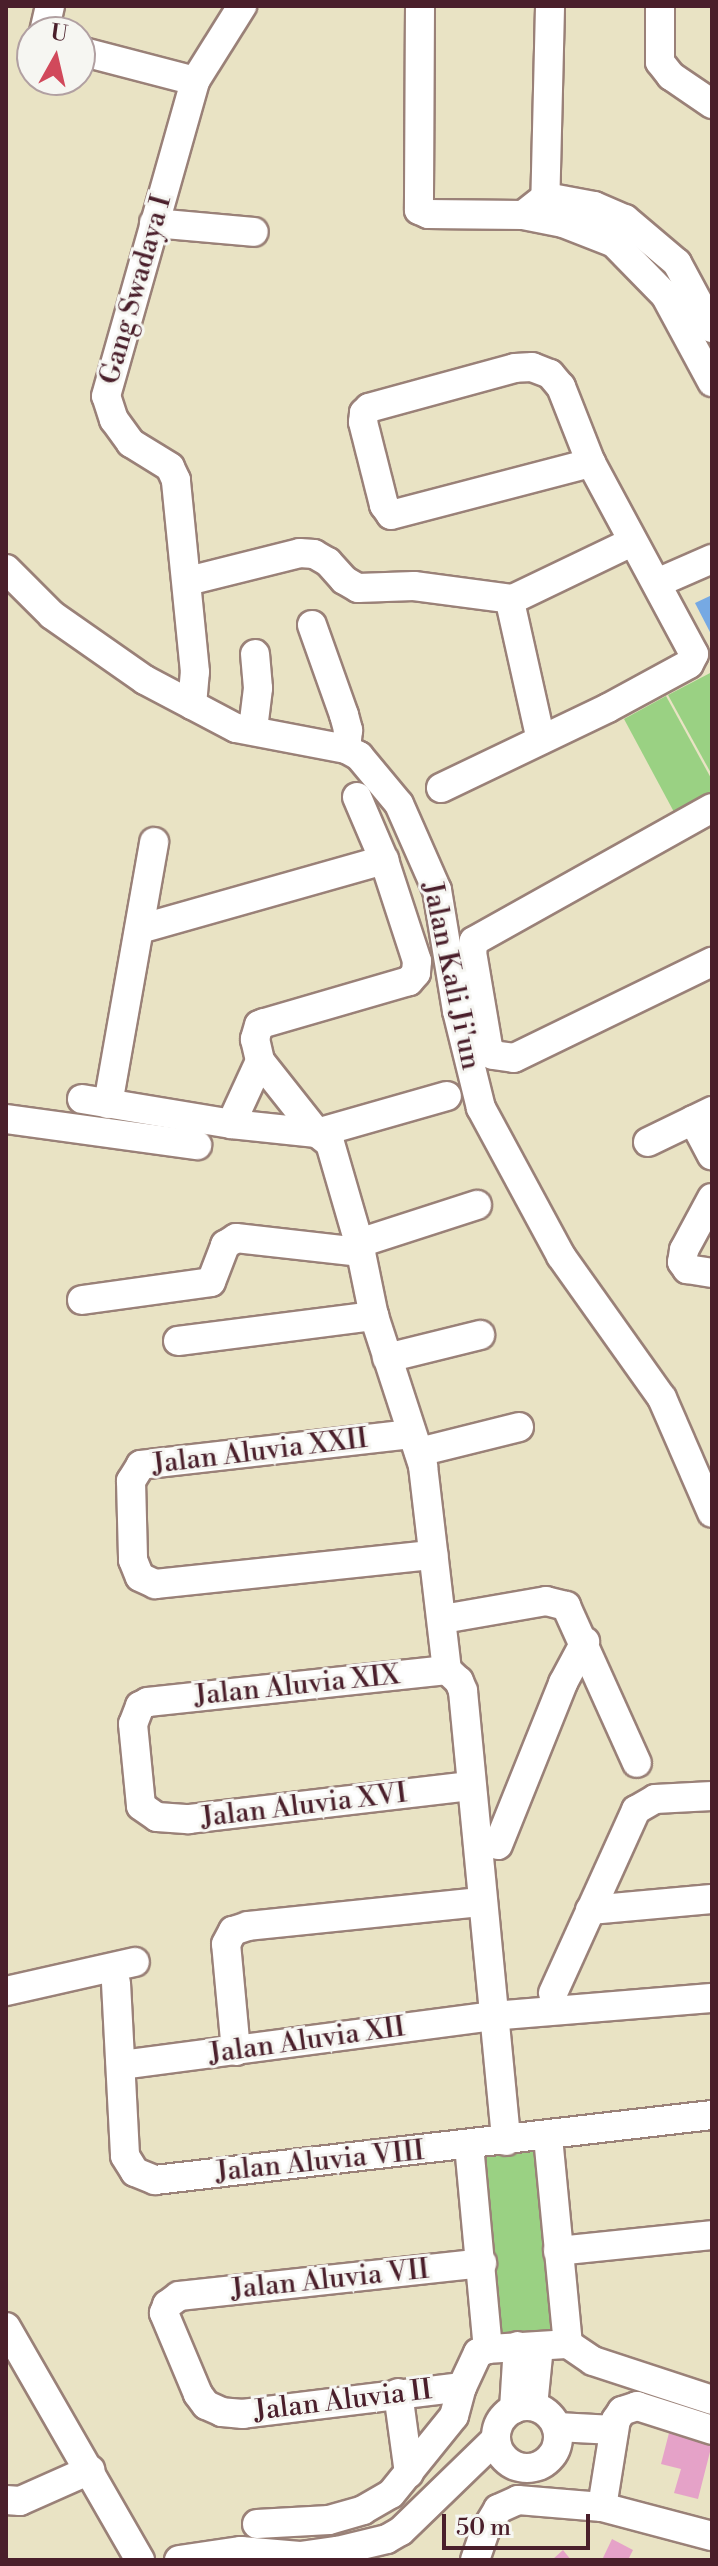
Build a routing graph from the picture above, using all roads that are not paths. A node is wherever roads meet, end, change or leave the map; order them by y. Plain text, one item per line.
1 (242, 6) edge
2 (420, 6) edge
3 (550, 6) edge
4 (660, 6) edge
5 (96, 55) edge
6 (195, 81) junction
7 (712, 104) edge
8 (538, 211) junction
9 (154, 223) junction
10 (254, 232) dead end
11 (693, 295) edge
12 (712, 328) edge
13 (712, 382) edge
14 (591, 463) junction
15 (632, 542) junction
16 (712, 559) edge
17 (6, 569) edge
18 (188, 581) junction
19 (657, 583) junction
20 (513, 599) junction
21 (312, 625) dead end
22 (255, 654) dead end
23 (192, 705) junction
24 (253, 729) junction
25 (541, 740) junction
26 (346, 749) junction
27 (441, 788) dead end
28 (357, 797) dead end
29 (712, 808) edge
30 (154, 842) dead end
31 (384, 860) junction
32 (140, 929) junction
33 (712, 962) edge
34 (260, 1061) junction
35 (447, 1096) dead end
36 (702, 1115) edge
37 (6, 1119) edge
38 (231, 1124) junction
39 (317, 1133) junction
40 (648, 1142) dead end
41 (197, 1145) dead end
42 (712, 1155) edge
43 (712, 1198) edge
44 (477, 1205) dead end
45 (360, 1248) junction
46 (712, 1273) edge
47 (82, 1300) dead end
48 (374, 1316) junction
49 (480, 1335) dead end
50 (178, 1341) dead end
51 (387, 1358) junction
52 (519, 1427) dead end
53 (415, 1443) junction
54 (712, 1513) edge
55 (433, 1555) junction
56 (443, 1619) junction
57 (585, 1642) junction
58 (447, 1670) junction
59 (637, 1763) dead end
60 (471, 1786) junction
61 (712, 1796) edge
62 (141, 1806) joint
63 (498, 1845) dead end
64 (712, 1899) edge
65 (481, 1902) junction
66 (590, 1910) junction
67 (135, 1962) dead end
68 (116, 1983) dead end
69 (6, 1991) edge
70 (553, 1993) dead end
71 (712, 1998) edge
72 (492, 2016) junction
73 (236, 2051) junction
74 (121, 2065) junction
75 (712, 2115) edge
76 (548, 2137) junction
77 (506, 2141) junction
78 (469, 2145) junction
79 (712, 2235) edge
80 (558, 2251) junction
81 (482, 2263) junction
82 (179, 2296) joint
83 (6, 2327) edge
84 (568, 2344) junction
85 (528, 2346) junction
86 (488, 2349) junction
87 (462, 2387) junction
88 (398, 2393) junction
89 (712, 2400) edge
90 (523, 2408) junction
91 (712, 2430) edge
92 (558, 2435) junction
93 (613, 2438) junction
94 (496, 2439) junction
95 (513, 2465) junction
96 (90, 2470) junction
97 (409, 2473) junction
98 (461, 2475) junction
99 (6, 2500) edge
100 (602, 2507) junction
101 (257, 2524) dead end
102 (712, 2536) edge
103 (140, 2560) edge
104 (179, 2560) edge
105 (475, 2560) edge

1 - 6 street, Gang Swadaya I
2 - 8 street
3 - 8 street
4 - 7 street
5 - 6 street
6 - 9 street, Gang Swadaya I
8 - 11 street
9 - 10 street
9 - 18 street, Gang Swadaya I
11 - 12 street
11 - 13 street
14 - 14 street
14 - 15 street
15 - 19 street
15 - 20 street
16 - 19 street
17 - 23 street
18 - 20 street
18 - 23 street, Gang Swadaya I
19 - 25 street
20 - 25 street
21 - 26 street
22 - 24 street
23 - 24 street
24 - 26 street
25 - 27 street
26 - 54 street, Jalan Kali Ji'un
28 - 31 street
29 - 33 street
30 - 32 street
31 - 32 street
31 - 34 street
32 - 38 street
34 - 38 street
34 - 39 street
35 - 39 street
36 - 40 street
36 - 42 street
37 - 41 street
38 - 39 street
39 - 45 street
43 - 46 street
44 - 45 street
45 - 47 street
45 - 48 street
48 - 50 street
48 - 51 street
49 - 51 street
51 - 53 street
52 - 53 street
53 - 55 street
53 - 55 street, Jalan Aluvia XXII
55 - 56 street
56 - 57 street
56 - 58 street
57 - 59 street
57 - 63 street
58 - 60 street
58 - 62 street, Jalan Aluvia XIX
60 - 62 street, Jalan Aluvia XVI
60 - 65 street
61 - 66 street
64 - 66 street
65 - 72 street
65 - 73 street
66 - 70 street
67 - 69 street
68 - 74 street
71 - 72 street, Jalan Aluvia XII
72 - 73 street, Jalan Aluvia XII
72 - 77 street
73 - 74 street, Jalan Aluvia XII
74 - 78 street, Jalan Aluvia VIII
75 - 76 street, Jalan Aluvia VIII
76 - 77 street, Jalan Aluvia VIII
76 - 80 street
77 - 78 street, Jalan Aluvia VIII
78 - 81 street
79 - 80 street
80 - 84 street
81 - 82 street, Jalan Aluvia VII
81 - 86 street
82 - 88 street, Jalan Aluvia II
83 - 96 street
84 - 85 street
84 - 89 street
85 - 86 street
85 - 90 street
86 - 87 street
87 - 88 street, Jalan Aluvia II
87 - 97 street
88 - 97 street
90 - 92 street
90 - 94 street
91 - 93 street
92 - 93 street
92 - 95 street
93 - 100 street
94 - 95 street
94 - 98 street
95 - 98 street
96 - 99 street
96 - 103 street
97 - 101 street
98 - 104 street
100 - 102 street
100 - 105 street

